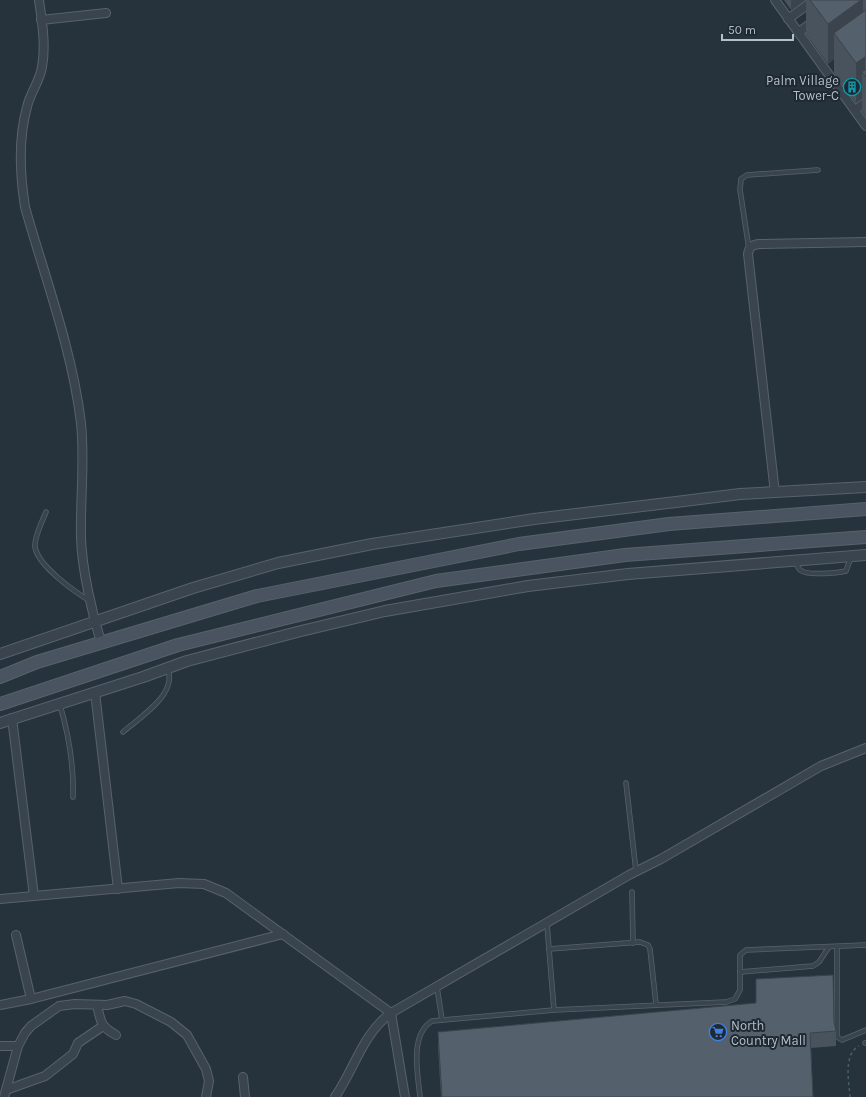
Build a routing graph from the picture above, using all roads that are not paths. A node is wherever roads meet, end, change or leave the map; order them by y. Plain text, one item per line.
1 (39, 0) edge
2 (775, 0) edge
3 (814, 0) edge
4 (106, 13) dead end
5 (822, 14) edge
6 (41, 20) junction
7 (788, 20) junction
8 (798, 33) junction
9 (866, 102) edge
10 (855, 110) junction
11 (866, 126) edge
12 (818, 170) dead end
13 (866, 242) edge
14 (749, 251) junction
15 (866, 487) edge
16 (775, 493) junction
17 (866, 509) edge
18 (46, 512) dead end
19 (866, 536) edge
20 (866, 555) edge
21 (852, 556) junction
22 (794, 560) junction
23 (92, 602) junction
24 (95, 623) junction
25 (101, 642) junction
26 (0, 654) edge
27 (167, 668) junction
28 (0, 677) edge
29 (95, 692) junction
30 (59, 703) junction
31 (0, 704) edge
32 (12, 718) junction
33 (0, 723) edge
34 (123, 732) dead end
35 (866, 748) edge
36 (626, 783) dead end
37 (74, 797) dead end
38 (636, 872) junction
39 (118, 889) junction
40 (632, 892) dead end
41 (34, 896) junction
42 (0, 899) edge
43 (547, 924) junction
44 (283, 934) junction
45 (16, 935) dead end
46 (633, 943) junction
47 (866, 945) edge
48 (829, 947) junction
49 (837, 947) junction
50 (549, 950) junction
51 (740, 972) junction
52 (438, 987) junction
53 (31, 999) junction
54 (656, 1004) junction
55 (0, 1005) edge
56 (97, 1005) junction
57 (554, 1010) junction
58 (390, 1013) junction
59 (442, 1020) junction
60 (103, 1026) junction
61 (866, 1030) edge
62 (116, 1035) dead end
63 (0, 1046) edge
64 (18, 1046) junction
65 (243, 1078) dead end
66 (5, 1093) edge
67 (206, 1097) edge
68 (245, 1097) edge
69 (335, 1097) edge
70 (405, 1097) edge
71 (420, 1097) edge

1 - 6 street
2 - 7 street
3 - 7 street
4 - 6 street
5 - 8 street
6 - 23 street
7 - 8 street
8 - 10 street
9 - 10 street
10 - 11 street
12 - 14 lane
13 - 14 street
14 - 16 street
15 - 16 street
16 - 24 street
17 - 25 main road
18 - 23 lane
19 - 31 main road
20 - 21 street
21 - 22 street
21 - 22 lane
22 - 27 street
23 - 24 street
24 - 25 street
24 - 26 street
25 - 28 main road
27 - 29 street
27 - 34 lane
29 - 30 street
29 - 39 street
30 - 32 street
30 - 37 lane
32 - 33 street
32 - 41 street
35 - 38 street
36 - 38 lane
38 - 43 street
39 - 41 street
39 - 44 street
40 - 46 lane
41 - 42 street
43 - 50 lane
43 - 52 street
44 - 53 street
44 - 58 street
45 - 53 street
46 - 50 lane
46 - 54 lane
47 - 49 lane
48 - 49 lane
48 - 51 lane
48 - 51 lane
49 - 61 lane
50 - 57 lane
51 - 54 lane
52 - 58 street
52 - 59 lane
53 - 55 street
54 - 57 lane
56 - 60 street
56 - 64 street
56 - 67 street
57 - 59 lane
58 - 69 street
58 - 70 street
59 - 71 lane
60 - 62 street
60 - 66 street
63 - 64 street
64 - 66 street
65 - 68 street

